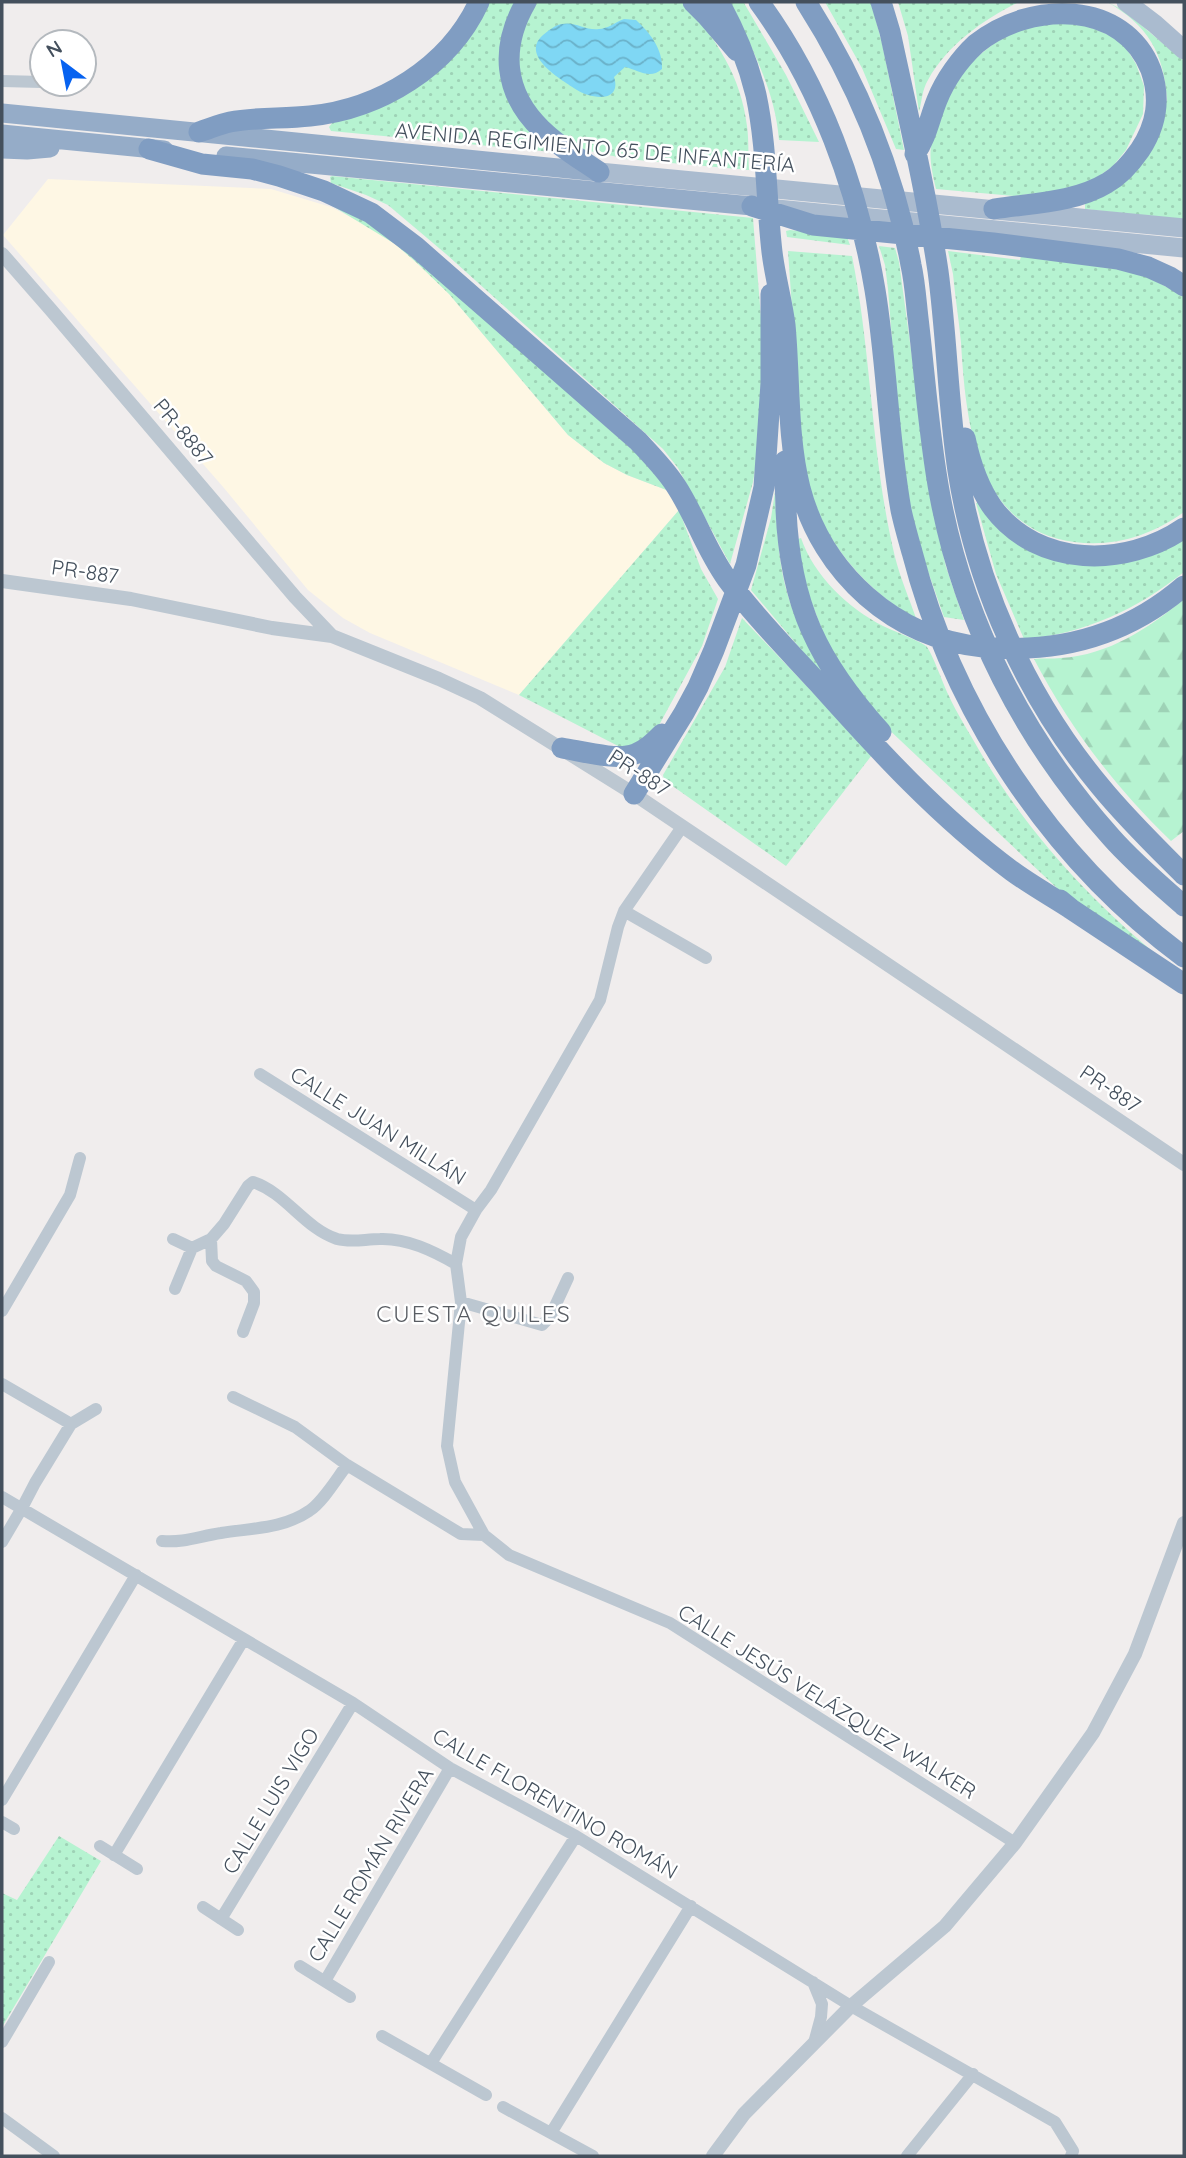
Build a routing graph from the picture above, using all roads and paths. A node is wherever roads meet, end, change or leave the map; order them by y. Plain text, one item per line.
1 (479, 2) edge
2 (526, 2) edge
3 (693, 2) edge
4 (719, 2) edge
5 (759, 2) edge
6 (806, 2) edge
7 (881, 2) edge
8 (1126, 2) edge
9 (1184, 50) edge
10 (746, 60) junction
11 (2, 81) edge
12 (28, 82) edge
13 (2, 113) edge
14 (199, 132) junction
15 (2, 134) edge
16 (93, 143) junction
17 (2, 149) edge
18 (149, 149) junction
19 (915, 153) junction
20 (599, 172) junction
21 (752, 206) junction
22 (994, 209) junction
23 (1184, 228) edge
24 (1184, 248) edge
25 (2, 254) edge
26 (772, 254) junction
27 (1184, 286) edge
28 (948, 363) junction
29 (792, 418) junction
30 (1184, 528) edge
31 (2, 580) edge
32 (1184, 586) edge
33 (332, 636) junction
34 (712, 656) junction
35 (562, 748) junction
36 (634, 794) junction
37 (682, 827) junction
38 (1184, 875) edge
39 (1184, 906) edge
40 (1070, 909) junction
41 (624, 911) junction
42 (1184, 957) edge
43 (706, 958) dead end
44 (1184, 984) edge
45 (260, 1074) dead end
46 (80, 1158) dead end
47 (1184, 1164) edge
48 (476, 1210) junction
49 (173, 1239) dead end
50 (211, 1239) junction
51 (192, 1248) junction
52 (456, 1264) junction
53 (568, 1278) dead end
54 (176, 1289) dead end
55 (461, 1302) junction
56 (2, 1311) edge
57 (243, 1332) dead end
58 (2, 1384) edge
59 (233, 1397) dead end
60 (96, 1409) dead end
61 (71, 1424) junction
62 (347, 1465) junction
63 (2, 1497) edge
64 (22, 1508) junction
65 (1184, 1523) edge
66 (484, 1535) junction
67 (162, 1541) dead end
68 (2, 1542) edge
69 (136, 1575) junction
70 (244, 1639) junction
71 (353, 1703) junction
72 (450, 1768) junction
73 (2, 1800) edge
74 (2, 1822) edge
75 (14, 1829) dead end
76 (576, 1836) junction
77 (1015, 1843) junction
78 (100, 1846) dead end
79 (114, 1855) junction
80 (137, 1869) dead end
81 (691, 1906) junction
82 (203, 1908) dead end
83 (221, 1919) junction
84 (238, 1930) dead end
85 (49, 1962) dead end
86 (300, 1966) dead end
87 (325, 1981) junction
88 (813, 1982) junction
89 (350, 1997) dead end
90 (851, 2006) junction
91 (382, 2036) dead end
92 (2, 2042) edge
93 (814, 2043) junction
94 (431, 2063) junction
95 (973, 2074) junction
96 (486, 2095) dead end
97 (503, 2107) dead end
98 (2, 2118) edge
99 (551, 2133) junction
100 (54, 2156) edge
101 (593, 2156) edge
102 (713, 2156) edge
103 (907, 2156) edge
104 (1071, 2156) edge

1 - 14 highway
2 - 20 highway
3 - 10 highway
4 - 10 highway
5 - 42 highway
6 - 39 highway
7 - 19 highway
8 - 9 main road
10 - 26 highway
11 - 12 street
13 - 14 highway, AVENIDA REGIMIENTO 65 DE INFANTERÍA
14 - 20 highway, AVENIDA REGIMIENTO 65 DE INFANTERÍA
15 - 16 highway, AVENIDA REGIMIENTO 65 DE INFANTERÍA
16 - 17 highway
16 - 18 highway, AVENIDA REGIMIENTO 65 DE INFANTERÍA
18 - 21 highway, AVENIDA REGIMIENTO 65 DE INFANTERÍA
18 - 40 highway
19 - 22 highway
19 - 28 highway
20 - 22 main road, AVENIDA REGIMIENTO 65 DE INFANTERÍA
21 - 24 main road, AVENIDA REGIMIENTO 65 DE INFANTERÍA
21 - 27 highway
22 - 23 main road, AVENIDA REGIMIENTO 65 DE INFANTERÍA
25 - 33 street, PR-8887 / PR-8887
26 - 29 highway
26 - 34 highway
28 - 30 highway
28 - 38 highway
29 - 32 highway
29 - 40 highway
31 - 33 street, PR-887
33 - 35 street, PR-887
34 - 35 highway
34 - 36 highway
35 - 36 street, PR-887
36 - 37 street, PR-887
37 - 41 street, CALLE JESÚS VELÁZQUEZ WALKER
37 - 47 street, PR-887
40 - 44 highway
41 - 43 street
41 - 48 street, CALLE JESÚS VELÁZQUEZ WALKER
45 - 48 street, CALLE JUAN MILLÁN
46 - 56 street
48 - 52 street, CALLE JESÚS VELÁZQUEZ WALKER
49 - 51 street
50 - 51 street
50 - 52 street
50 - 57 street
51 - 54 street
52 - 55 street, CALLE JESÚS VELÁZQUEZ WALKER
53 - 55 street
55 - 66 street, CALLE JESÚS VELÁZQUEZ WALKER
58 - 61 street
59 - 62 street
60 - 61 street
61 - 64 street
62 - 66 street
62 - 67 street
63 - 64 street, CALLE FLORENTINO ROMÁN
64 - 68 street
64 - 69 street, CALLE FLORENTINO ROMÁN
65 - 77 street
66 - 77 street, CALLE JESÚS VELÁZQUEZ WALKER
69 - 70 street, CALLE FLORENTINO ROMÁN
69 - 73 street
70 - 71 street, CALLE FLORENTINO ROMÁN
70 - 79 street
71 - 72 street, CALLE FLORENTINO ROMÁN
71 - 83 street, CALLE LUIS VIGO
72 - 76 street, CALLE FLORENTINO ROMÁN
72 - 87 street, CALLE ROMÁN RIVERA
74 - 75 street
76 - 81 street, CALLE FLORENTINO ROMÁN
76 - 94 street
77 - 90 street
78 - 79 street
79 - 80 street
81 - 88 street, CALLE FLORENTINO ROMÁN
81 - 99 street
82 - 83 street
83 - 84 street
85 - 92 street
86 - 87 street
87 - 89 street
88 - 90 street, CALLE FLORENTINO ROMÁN
88 - 93 street
90 - 93 street
90 - 95 street, CALLE FLORENTINO ROMÁN
91 - 94 street
93 - 102 street
94 - 96 street
95 - 103 street
95 - 104 street, CALLE FLORENTINO ROMÁN
97 - 99 street
98 - 100 street
99 - 101 street

